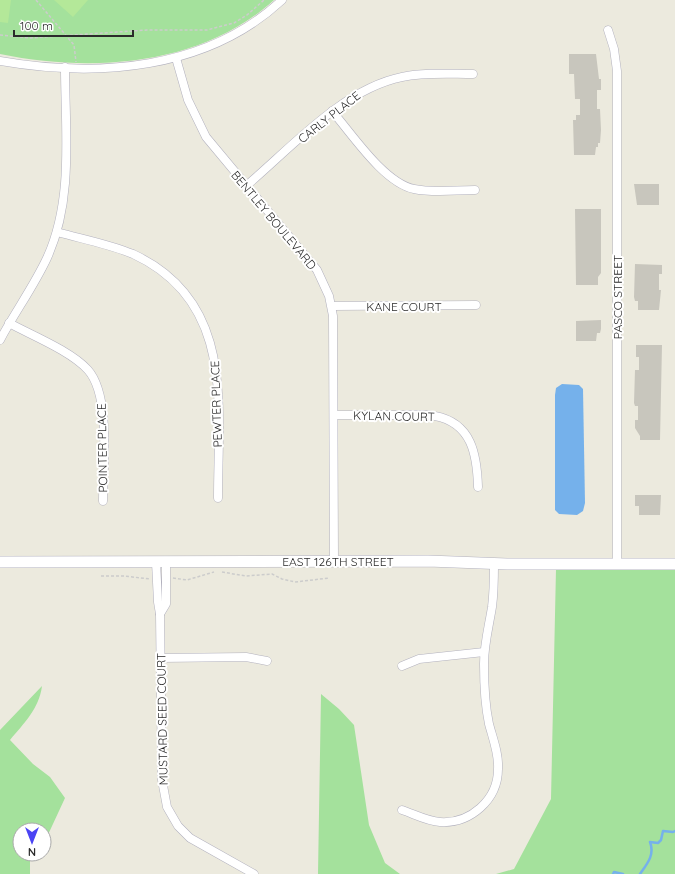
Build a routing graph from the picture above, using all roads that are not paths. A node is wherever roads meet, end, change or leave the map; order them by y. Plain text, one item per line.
1 (282, 0) edge
2 (608, 30) dead end
3 (176, 58) junction
4 (0, 61) edge
5 (65, 68) junction
6 (473, 74) dead end
7 (332, 111) junction
8 (246, 186) junction
9 (475, 190) dead end
10 (57, 232) junction
11 (476, 305) dead end
12 (332, 306) junction
13 (9, 323) junction
14 (0, 340) edge
15 (334, 415) junction
16 (478, 487) dead end
17 (218, 498) dead end
18 (103, 501) dead end
19 (0, 562) edge
20 (161, 562) junction
21 (334, 562) junction
22 (494, 564) junction
23 (617, 564) junction
24 (675, 564) edge
25 (484, 652) junction
26 (160, 658) junction
27 (267, 661) dead end
28 (402, 666) dead end
29 (402, 810) dead end
30 (254, 874) edge

1 - 3 street
2 - 23 street, PASCO STREET
3 - 5 street
3 - 8 street, BENTLEY BOULEVARD
4 - 5 street
5 - 10 street
6 - 7 street, CARLY PLACE
7 - 8 street, CARLY PLACE
7 - 9 street
8 - 12 street, BENTLEY BOULEVARD
10 - 13 street
10 - 17 street, PEWTER PLACE
11 - 12 street, KANE COURT
12 - 15 street, BENTLEY BOULEVARD
13 - 14 street
13 - 18 street, POINTER PLACE
15 - 16 street, KYLAN COURT
15 - 21 street, BENTLEY BOULEVARD
19 - 20 main road, EAST 126TH STREET
20 - 21 main road, EAST 126TH STREET
20 - 26 street, MUSTARD SEED COURT
21 - 22 main road, EAST 126TH STREET
22 - 23 main road, EAST 126TH STREET
22 - 25 street
23 - 24 main road, EAST 126TH STREET
25 - 28 street
25 - 29 street
26 - 27 street
26 - 30 street, MUSTARD SEED COURT

